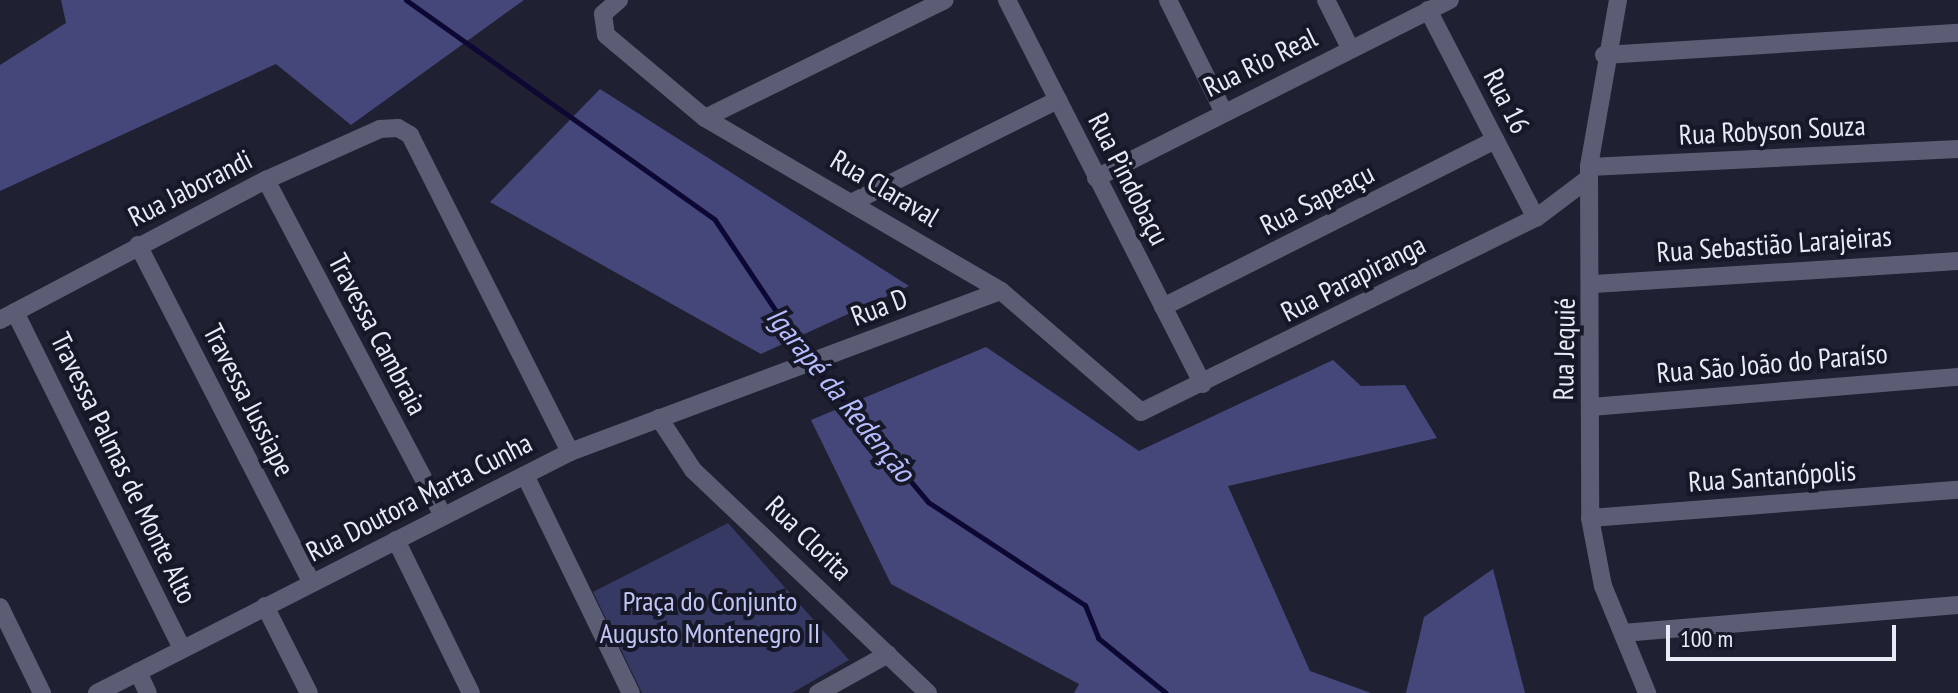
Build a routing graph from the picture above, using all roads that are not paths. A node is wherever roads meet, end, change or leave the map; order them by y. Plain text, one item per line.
1 (619, 0) edge
2 (945, 0) edge
3 (1007, 0) edge
4 (1168, 0) edge
5 (1326, 0) edge
6 (1450, 0) edge
7 (1618, 0) edge
8 (1428, 10) junction
9 (1958, 33) edge
10 (1350, 48) junction
11 (1604, 55) junction
12 (1058, 100) junction
13 (1223, 111) junction
14 (705, 118) junction
15 (1495, 140) junction
16 (1958, 149) edge
17 (1589, 172) junction
18 (1096, 178) junction
19 (266, 180) junction
20 (855, 201) junction
21 (1536, 218) junction
22 (138, 245) junction
23 (1958, 261) edge
24 (1594, 284) junction
25 (1001, 291) junction
26 (1163, 307) junction
27 (8, 316) edge
28 (777, 376) joint
29 (1958, 377) edge
30 (1203, 384) junction
31 (1591, 407) junction
32 (1134, 411) joint
33 (659, 418) junction
34 (570, 452) junction
35 (525, 475) junction
36 (1958, 490) edge
37 (442, 514) junction
38 (1590, 518) junction
39 (396, 540) junction
40 (311, 581) junction
41 (1958, 605) edge
42 (265, 606) junction
43 (0, 607) edge
44 (1623, 633) junction
45 (182, 648) junction
46 (888, 654) junction
47 (138, 672) junction
48 (42, 693) edge
49 (97, 693) edge
50 (148, 693) edge
51 (309, 693) edge
52 (471, 693) edge
53 (631, 693) edge
54 (818, 693) edge
55 (928, 693) edge
56 (1647, 693) edge

1 - 14 street, Rua Claraval
2 - 14 street
3 - 12 street, Rua Pindobaçu
4 - 13 street
5 - 10 street
6 - 8 street, Rua Rio Real
7 - 11 street, Rua Jequié
8 - 10 street, Rua Rio Real
8 - 15 street, Rua 16
9 - 11 street
10 - 13 street, Rua Rio Real
11 - 17 street, Rua Jequié
12 - 18 street, Rua Pindobaçu
12 - 20 street
13 - 18 street, Rua Rio Real
14 - 20 street, Rua Claraval
15 - 21 street, Rua 16
15 - 26 street, Rua Sapeaçu
16 - 17 street, Rua Robyson Souza
17 - 21 street, Rua Parapiranga
17 - 24 street, Rua Jequié
18 - 26 street, Rua Pindobaçu
19 - 22 street, Rua Jaborandi
19 - 34 street, Rua Jaborandi
19 - 37 street, Travessa Cambraia
20 - 25 street, Rua Claraval
21 - 30 street, Rua Parapiranga
22 - 27 street, Rua Jaborandi
22 - 40 street, Travessa Jussiape
23 - 24 street, Rua Sebastião Larajeiras
24 - 31 street, Rua Jequié
25 - 28 street, Rua D
25 - 32 street, Rua Claraval
26 - 30 street, Rua Pindobaçu
27 - 45 street, Travessa Palmas de Monte Alto
28 - 33 street, Rua Doutora Marta Cunha
29 - 31 street, Rua São João do Paraíso
30 - 32 street, Rua Parapiranga
31 - 38 street, Rua Jequié
33 - 34 street, Rua Doutora Marta Cunha
33 - 46 street, Rua Clorita
34 - 35 street, Rua Doutora Marta Cunha
35 - 37 street, Rua Doutora Marta Cunha
35 - 53 street
36 - 38 street, Rua Santanópolis
37 - 39 street, Rua Doutora Marta Cunha
38 - 44 street, Rua Jequié
39 - 40 street, Rua Doutora Marta Cunha
39 - 52 street
40 - 42 street, Rua Doutora Marta Cunha
41 - 44 street
42 - 45 street, Rua Doutora Marta Cunha
42 - 51 street
43 - 48 street
44 - 56 street, Rua Jequié
45 - 47 street, Rua Doutora Marta Cunha
46 - 54 street
46 - 55 street, Rua Clorita
47 - 49 street, Rua Doutora Marta Cunha
47 - 50 street

